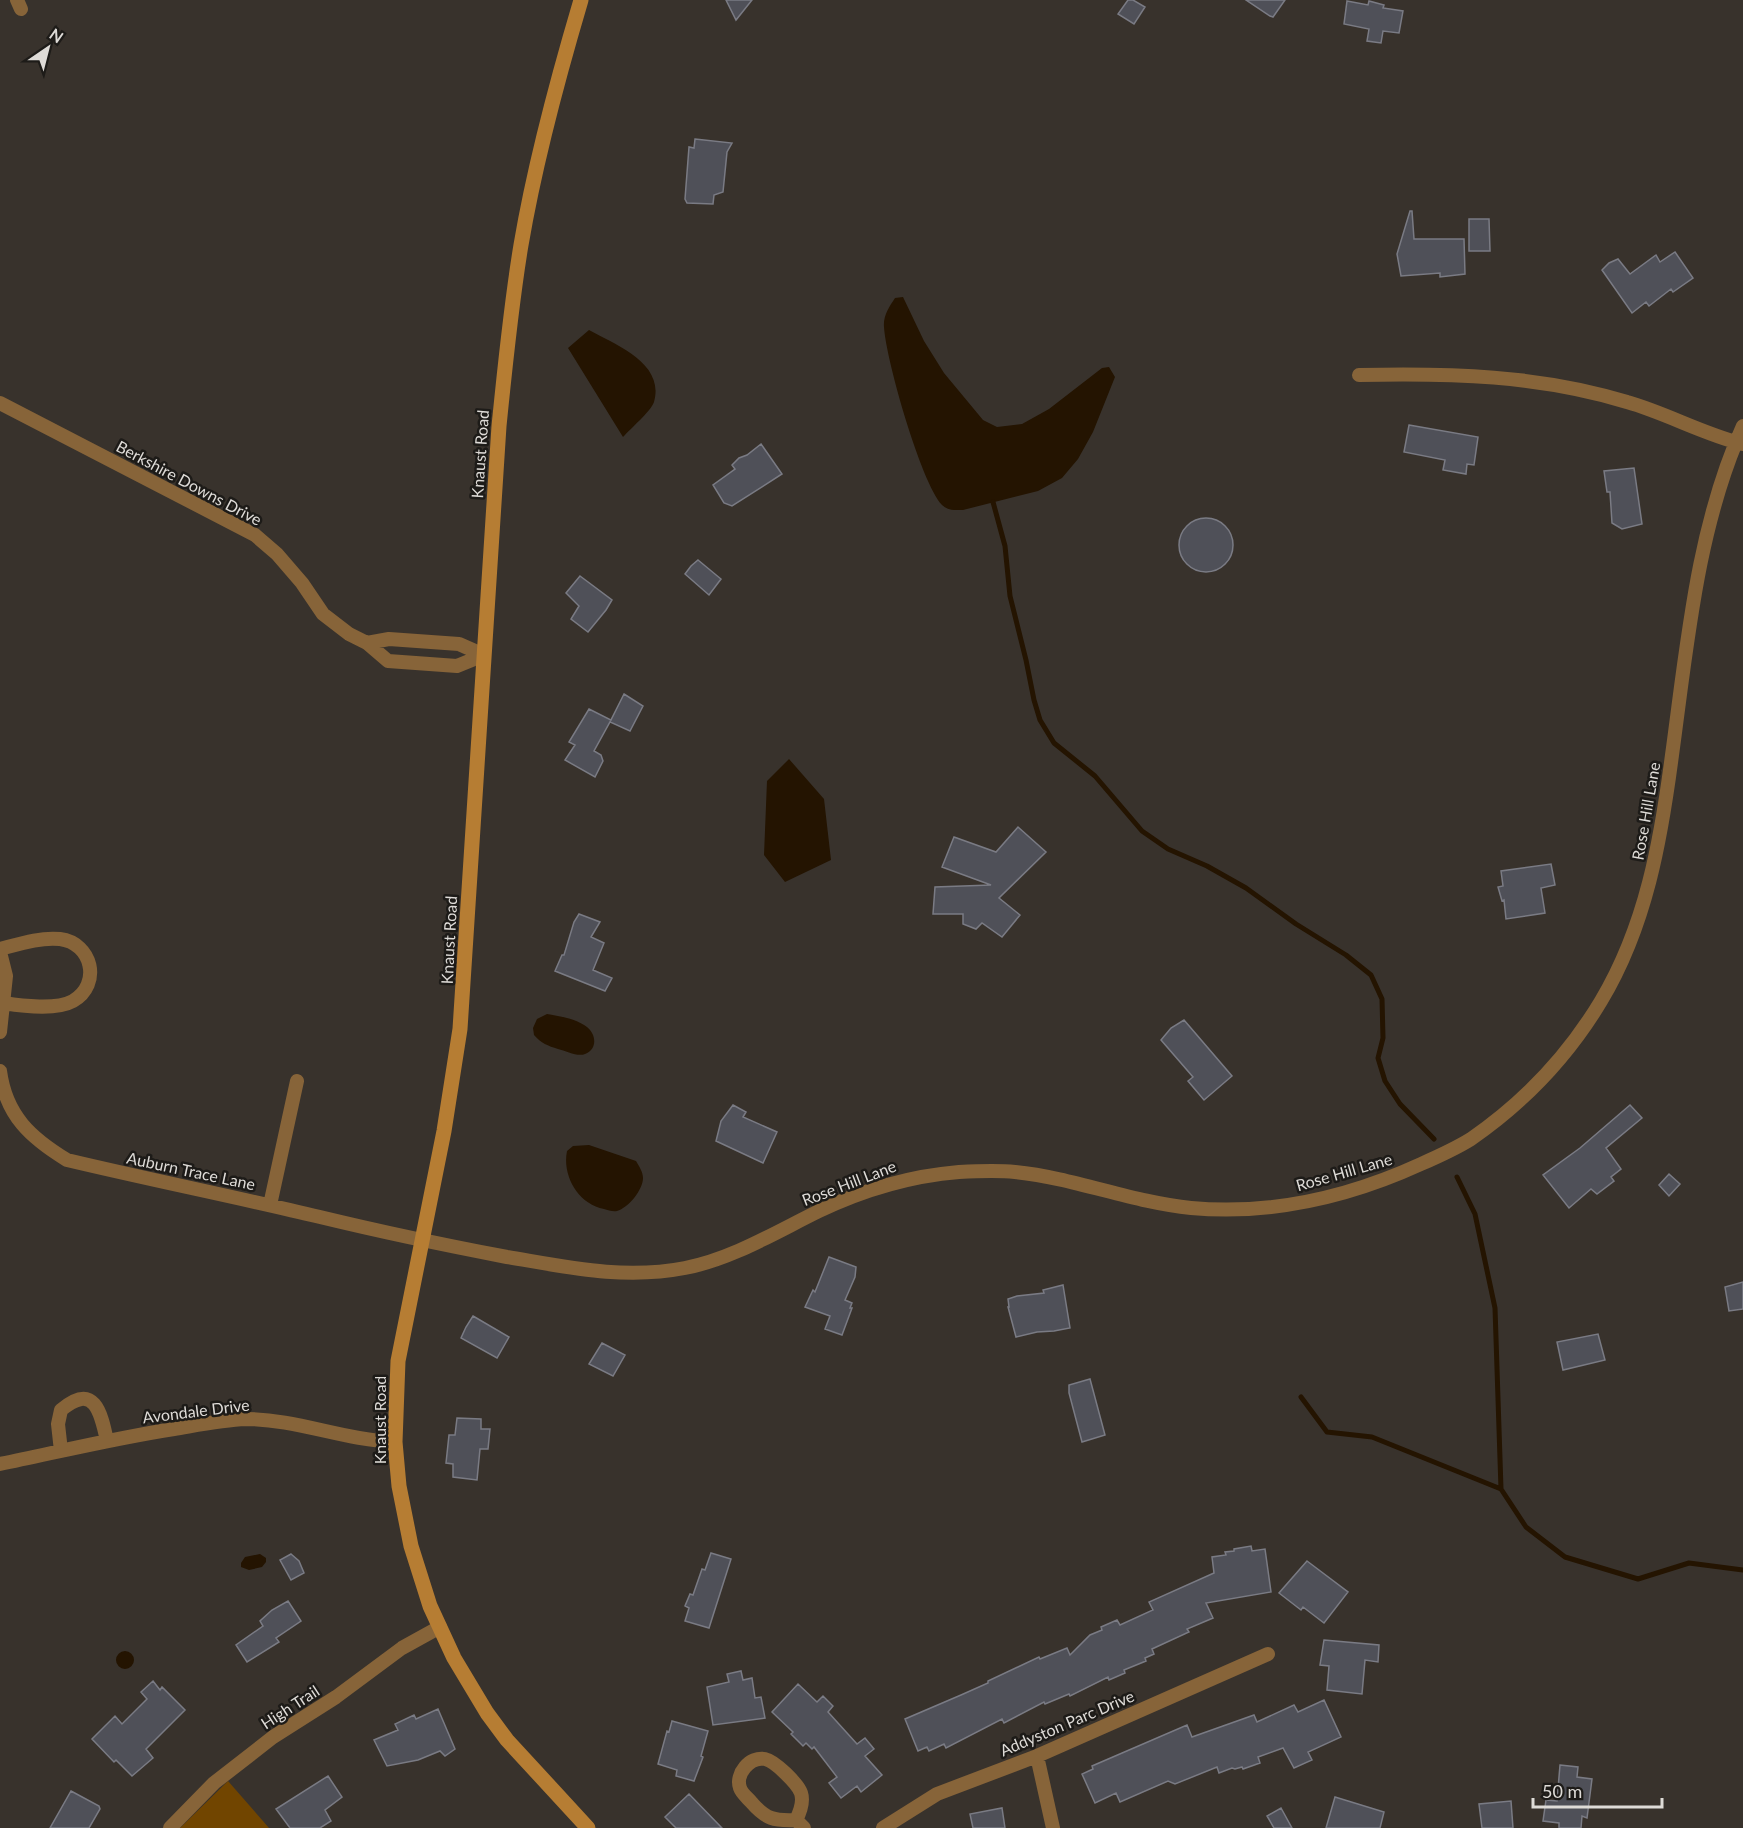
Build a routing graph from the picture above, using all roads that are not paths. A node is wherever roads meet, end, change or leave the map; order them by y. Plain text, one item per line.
1 (581, 0) edge
2 (1359, 375) dead end
3 (0, 403) edge
4 (1743, 426) edge
5 (1739, 443) edge
6 (367, 644) junction
7 (484, 655) junction
8 (0, 950) edge
9 (4, 1003) junction
10 (0, 1032) edge
11 (0, 1071) edge
12 (297, 1081) dead end
13 (5, 1112) edge
14 (270, 1205) junction
15 (421, 1241) junction
16 (108, 1441) junction
17 (394, 1442) junction
18 (61, 1451) junction
19 (0, 1464) edge
20 (440, 1627) junction
21 (1268, 1654) dead end
22 (1037, 1756) junction
23 (800, 1824) edge
24 (170, 1828) edge
25 (588, 1828) edge
26 (883, 1828) edge
27 (1053, 1828) edge

1 - 7 main road, Knaust Road
2 - 5 street
3 - 6 street, Berkshire Downs Drive
4 - 5 street, Rose Hill Lane
5 - 15 street, Rose Hill Lane
6 - 7 street
6 - 7 street, Berkshire Downs Drive
7 - 15 main road, Knaust Road
8 - 9 street
8 - 9 street
9 - 10 street
11 - 13 street, Auburn Trace Lane
12 - 14 street
13 - 14 street, Auburn Trace Lane
14 - 15 street, Auburn Trace Lane
15 - 17 main road, Knaust Road
16 - 17 street, Avondale Drive
16 - 18 street, Avondale Drive
16 - 18 street
17 - 20 main road, Knaust Road
18 - 19 street, Avondale Drive
20 - 24 street, High Trail
20 - 25 main road, Knaust Road
21 - 22 street, Addyston Parc Drive
22 - 26 street, Addyston Parc Drive
22 - 27 street
23 - 23 street

